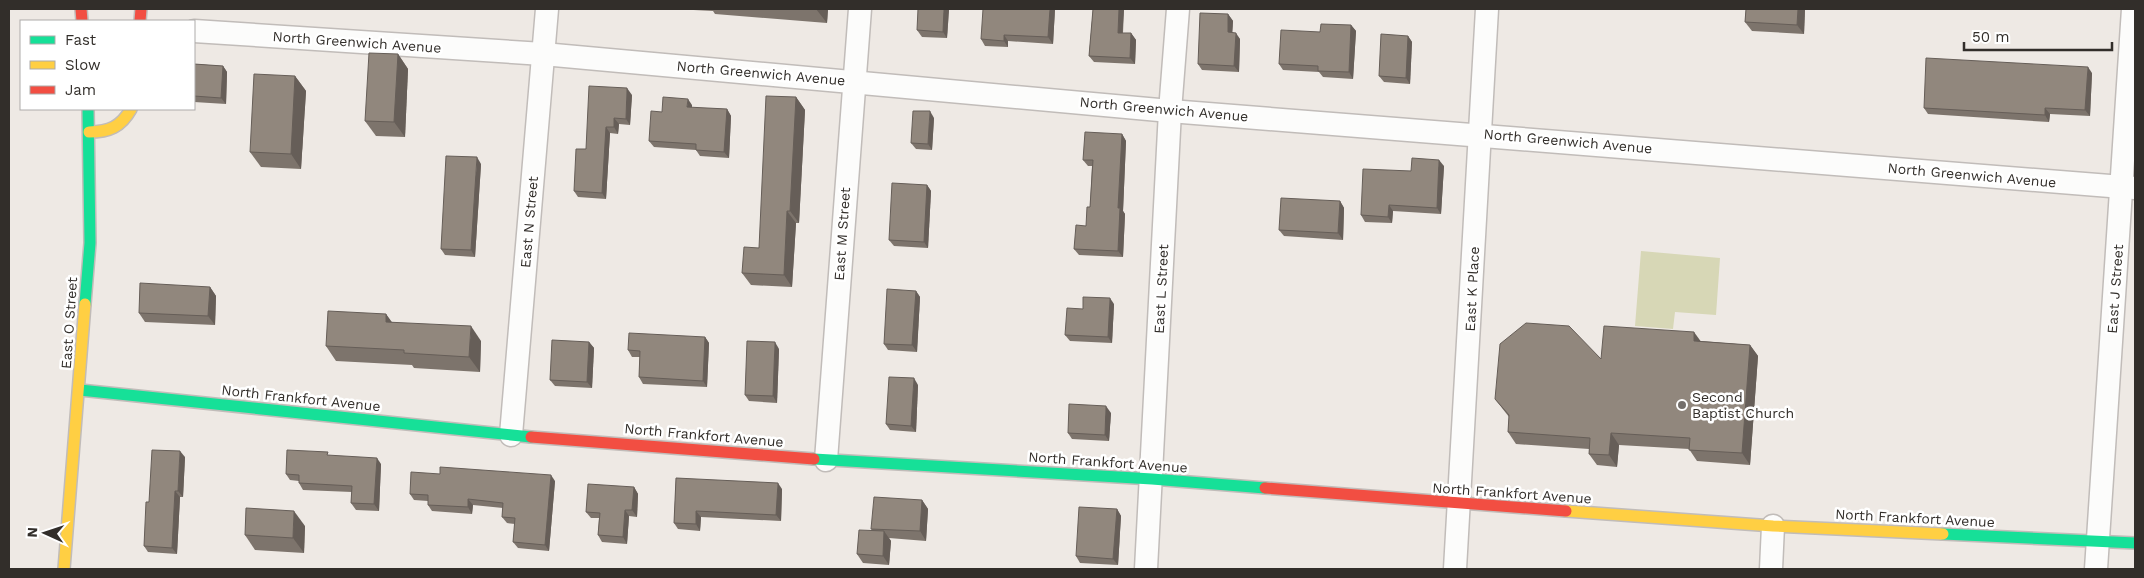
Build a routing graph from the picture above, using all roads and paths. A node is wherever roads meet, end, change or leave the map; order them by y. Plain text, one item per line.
1 (547, 9) edge
2 (860, 9) edge
3 (1178, 9) edge
4 (1487, 9) edge
5 (2133, 9) edge
6 (195, 31) edge
7 (543, 54) junction
8 (854, 81) junction
9 (88, 110) edge
10 (130, 110) edge
11 (1170, 111) junction
12 (89, 132) junction
13 (1481, 134) junction
14 (2128, 187) edge
15 (80, 390) junction
16 (511, 435) junction
17 (826, 460) junction
18 (1152, 479) junction
19 (1459, 504) junction
20 (1773, 526) junction
21 (2098, 541) junction
22 (2135, 543) edge
23 (64, 569) edge
24 (1146, 569) edge
25 (1455, 569) edge
26 (1770, 569) edge
27 (2096, 569) edge

1 - 7 street, East N Street
2 - 8 street, East M Street
3 - 11 street, East L Street
4 - 13 street, East K Place
5 - 14 street, East J Street
6 - 7 street, North Greenwich Avenue
7 - 8 street, North Greenwich Avenue
7 - 16 street, East N Street
8 - 11 street, North Greenwich Avenue
8 - 17 street, East M Street
9 - 12 street, East O Street
10 - 12 street
11 - 13 street, North Greenwich Avenue
11 - 18 street, East L Street
12 - 15 street, East O Street
13 - 14 street, North Greenwich Avenue
13 - 19 street, East K Place
14 - 21 street, East J Street
15 - 16 street, North Frankfort Avenue
15 - 23 street, East O Street
16 - 17 street, North Frankfort Avenue
17 - 18 street, North Frankfort Avenue
18 - 19 street, North Frankfort Avenue
18 - 24 street, East L Street
19 - 20 street, North Frankfort Avenue
19 - 25 street, East K Place
20 - 21 street, North Frankfort Avenue
20 - 26 street
21 - 22 street, North Frankfort Avenue
21 - 27 street, East J Street

